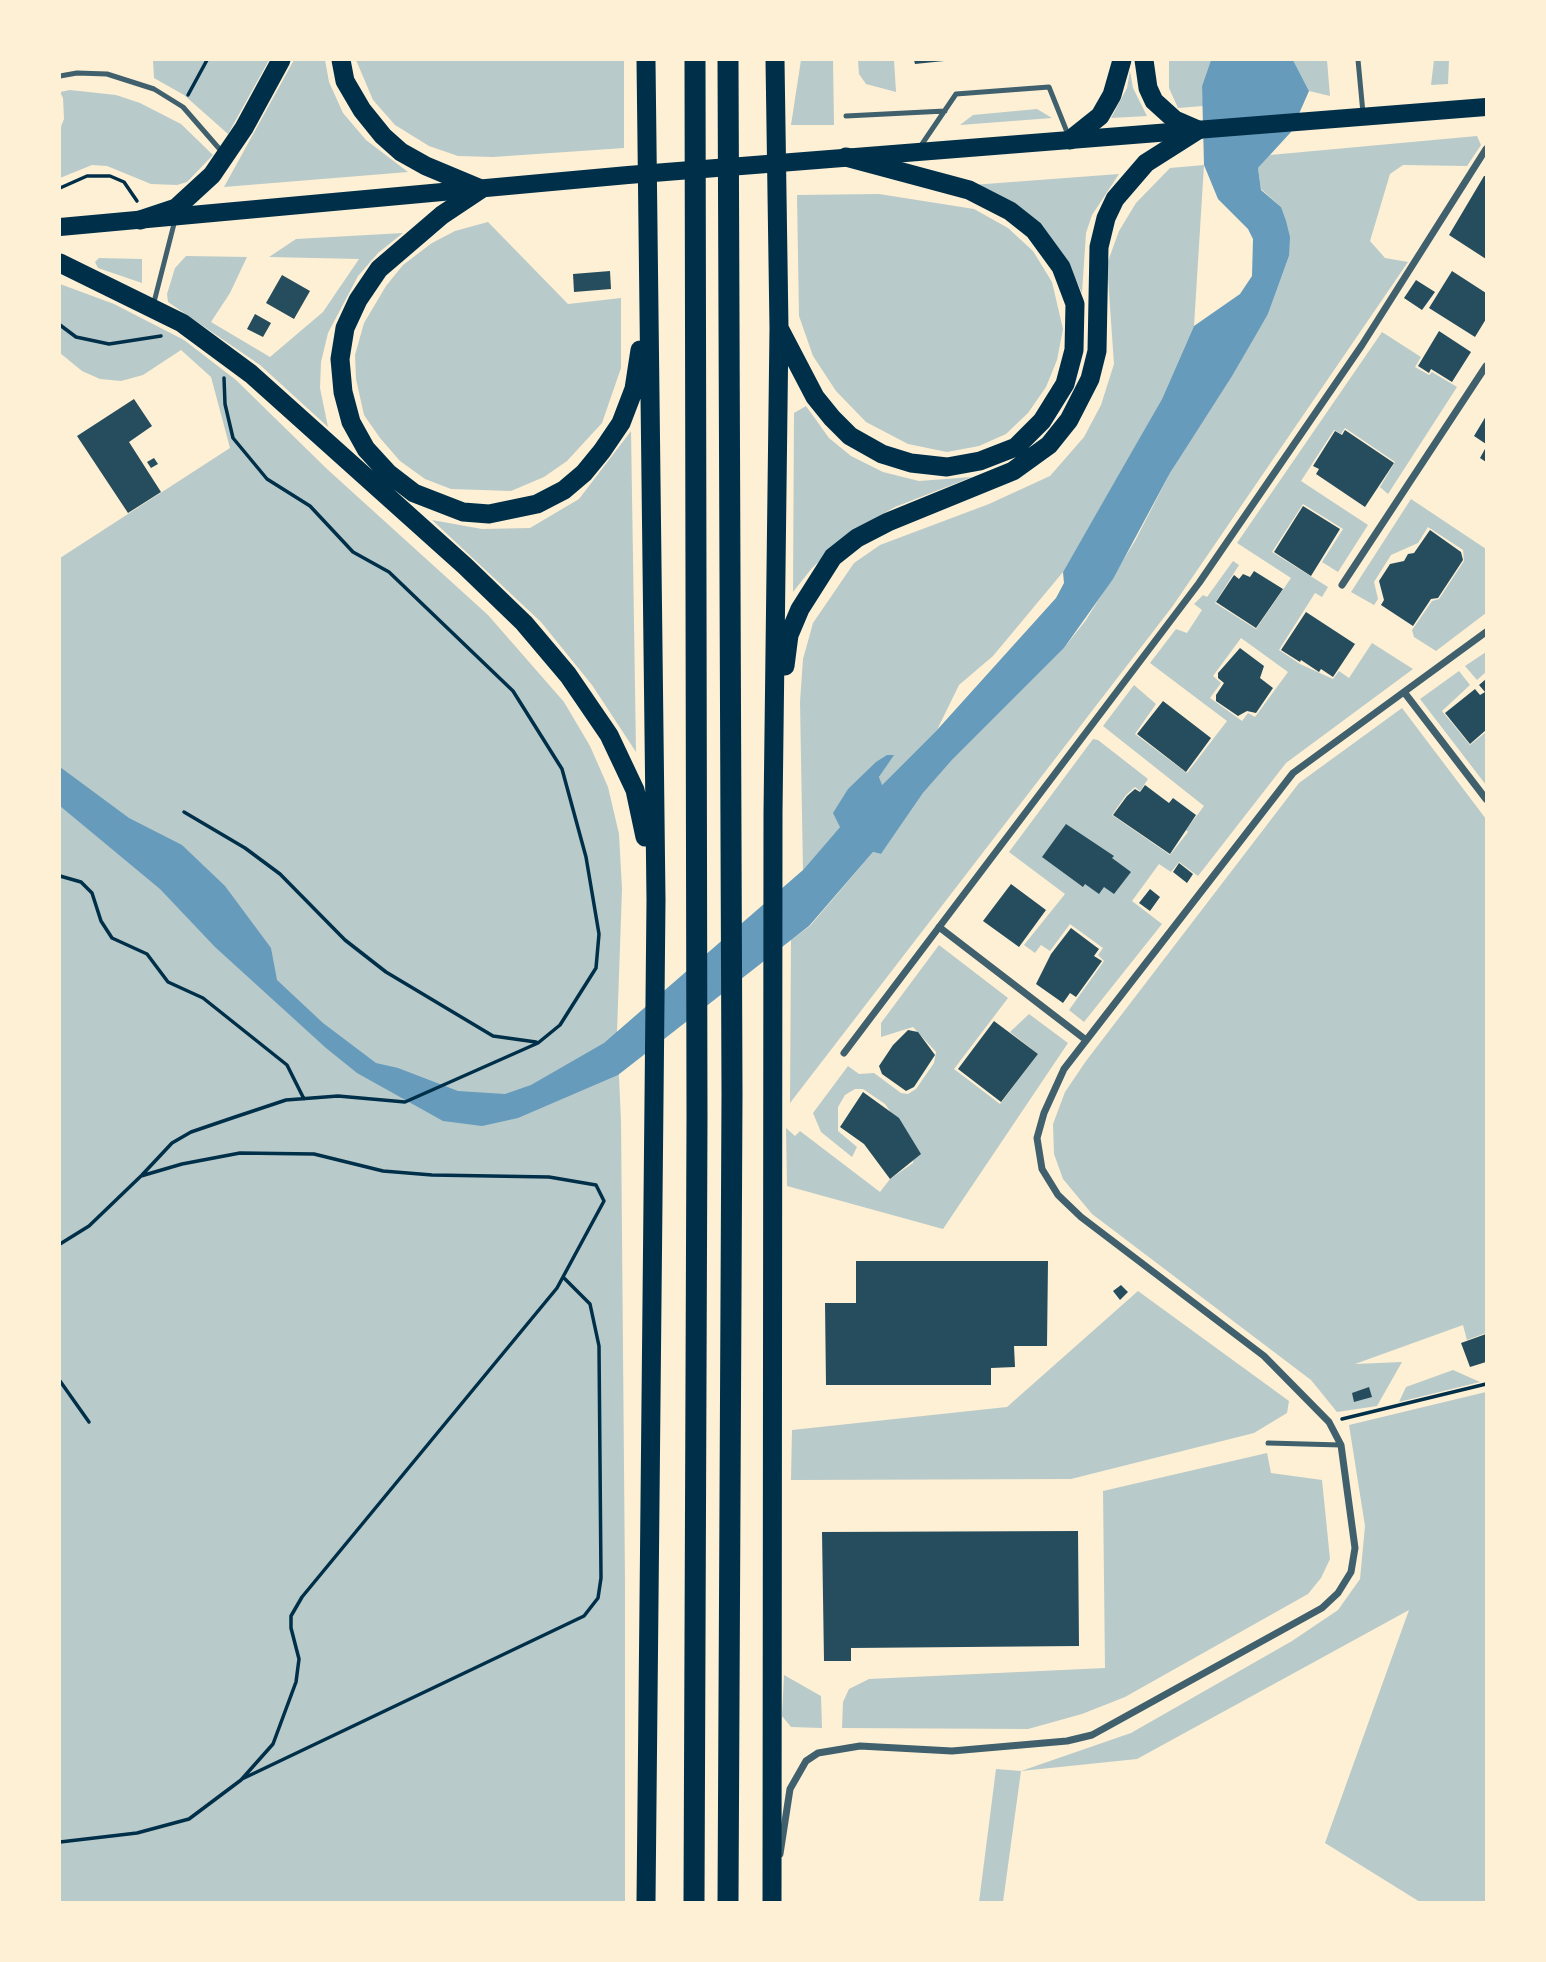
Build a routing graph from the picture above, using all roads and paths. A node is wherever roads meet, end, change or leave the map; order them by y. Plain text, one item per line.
1 (207, 60) edge
2 (281, 60) edge
3 (341, 60) edge
4 (695, 60) edge
5 (728, 60) edge
6 (775, 60) edge
7 (1122, 60) edge
8 (1144, 60) edge
9 (1358, 60) edge
10 (645, 65) edge
11 (60, 76) edge
12 (183, 107) junction
13 (1486, 107) edge
14 (945, 111) junction
15 (846, 116) dead end
16 (1363, 116) junction
17 (1200, 129) junction
18 (1070, 140) junction
19 (1486, 149) edge
20 (916, 152) junction
21 (225, 156) junction
22 (846, 157) junction
23 (60, 188) edge
24 (481, 189) junction
25 (176, 217) junction
26 (140, 220) junction
27 (60, 227) edge
28 (60, 263) edge
29 (649, 270) junction
30 (153, 308) junction
31 (60, 325) edge
32 (779, 328) junction
33 (168, 336) dead end
34 (1486, 366) edge
35 (214, 369) dead end
36 (1342, 585) dead end
37 (1486, 632) edge
38 (1404, 692) junction
39 (774, 744) junction
40 (1486, 799) edge
41 (184, 812) dead end
42 (60, 876) edge
43 (656, 900) junction
44 (939, 927) junction
45 (1086, 1040) junction
46 (538, 1043) junction
47 (844, 1053) dead end
48 (304, 1099) junction
49 (141, 1176) junction
50 (60, 1244) edge
51 (564, 1278) junction
52 (60, 1381) edge
53 (1486, 1384) edge
54 (89, 1422) dead end
55 (1329, 1422) junction
56 (1268, 1443) dead end
57 (1341, 1445) junction
58 (241, 1780) junction
59 (60, 1842) edge
60 (772, 1896) edge
61 (646, 1902) edge
62 (694, 1902) edge
63 (729, 1902) edge

1 - 12 path
2 - 21 highway
3 - 24 highway
4 - 62 highway
5 - 63 highway
6 - 32 highway
7 - 18 highway
8 - 17 highway
9 - 16 lane
10 - 29 highway
11 - 12 lane
12 - 21 lane
13 - 16 main road
14 - 15 lane
14 - 18 lane
14 - 20 lane
16 - 17 main road
17 - 18 main road
17 - 39 highway
18 - 20 main road
19 - 44 street
20 - 22 main road
21 - 26 highway
22 - 24 main road
22 - 32 highway
23 - 26 path
24 - 25 main road
24 - 29 highway
25 - 26 main road
25 - 30 lane
26 - 27 main road
28 - 30 highway
29 - 43 highway
30 - 43 highway
31 - 33 path
32 - 39 highway
34 - 36 street
35 - 46 path
37 - 38 street
38 - 40 street
38 - 45 street
39 - 60 highway
41 - 46 path
42 - 48 path
43 - 61 highway
44 - 45 street
44 - 47 street
45 - 55 street
46 - 48 path
48 - 49 path
49 - 50 path
49 - 51 path
51 - 58 path
51 - 58 path
52 - 54 path
53 - 55 path
55 - 57 street
56 - 57 lane
57 - 60 street
58 - 59 path

